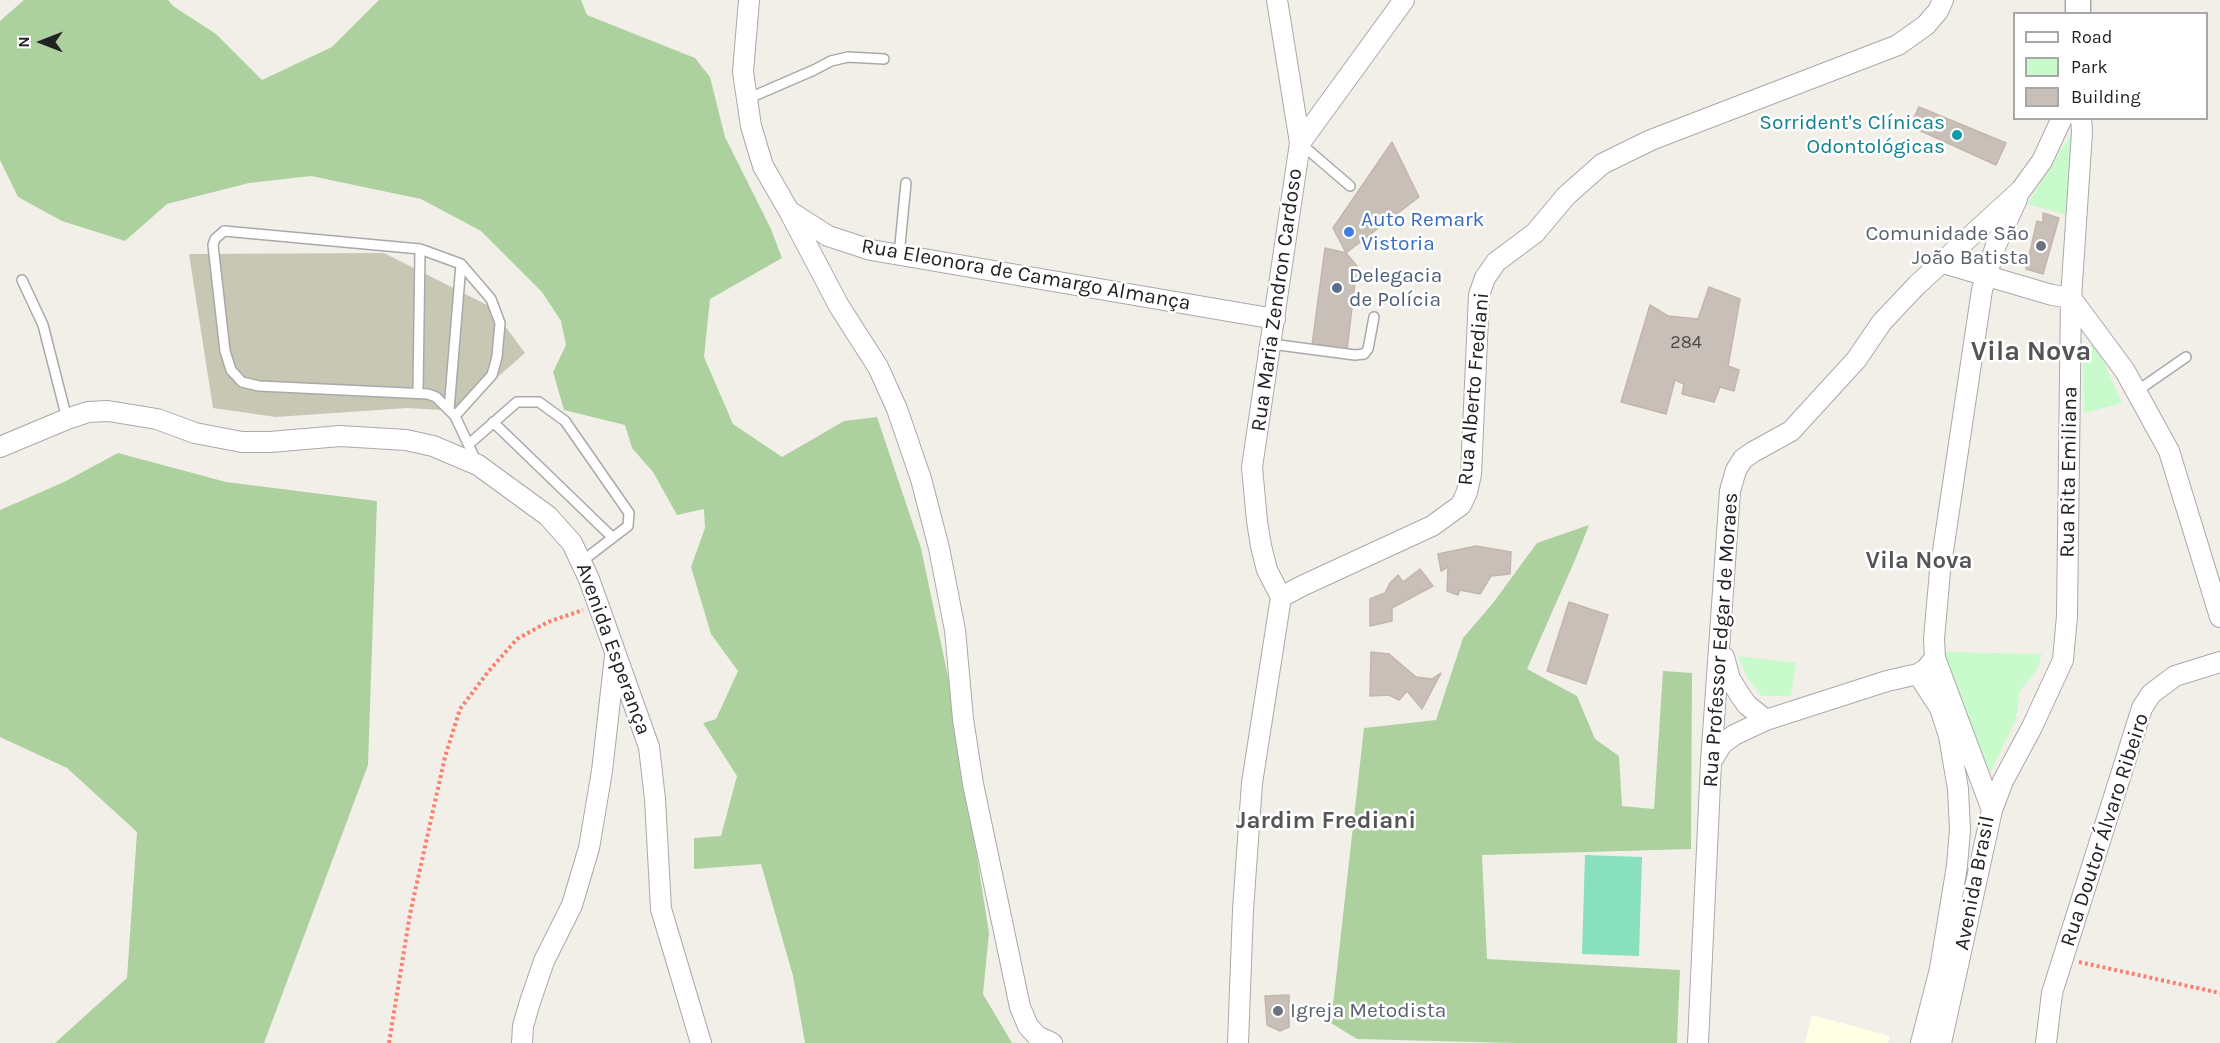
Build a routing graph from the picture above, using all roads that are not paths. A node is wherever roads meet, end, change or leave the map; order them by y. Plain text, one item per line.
1 (749, 0) edge
2 (1277, 0) edge
3 (1404, 0) edge
4 (1943, 0) edge
5 (884, 59) dead end
6 (747, 99) junction
7 (2061, 120) edge
8 (2081, 120) edge
9 (1300, 143) junction
10 (906, 183) dead end
11 (1350, 186) dead end
12 (2022, 190) junction
13 (789, 211) junction
14 (420, 249) junction
15 (899, 255) junction
16 (1943, 263) junction
17 (461, 264) junction
18 (1986, 275) junction
19 (22, 280) dead end
20 (2071, 298) junction
21 (1374, 316) dead end
22 (1275, 319) junction
23 (1271, 344) junction
24 (2186, 357) dead end
25 (2137, 391) junction
26 (418, 392) junction
27 (452, 413) junction
28 (66, 419) junction
29 (493, 422) junction
30 (469, 444) junction
31 (0, 447) edge
32 (478, 465) junction
33 (612, 537) junction
34 (581, 562) junction
35 (1281, 597) junction
36 (2220, 617) edge
37 (1720, 640) junction
38 (615, 654) junction
39 (1935, 658) junction
40 (2220, 662) edge
41 (1918, 674) junction
42 (1766, 720) junction
43 (1711, 762) junction
44 (1992, 810) junction
45 (1948, 972) junction
46 (522, 1043) edge
47 (701, 1043) edge
48 (1052, 1043) edge
49 (1238, 1043) edge
50 (1698, 1043) edge
51 (1921, 1043) edge
52 (1941, 1043) edge
53 (2046, 1043) edge

1 - 6 street, Rua Eleonora de Camargo Almança
2 - 9 street, Rua Maria Zendron Cardoso
3 - 9 street
4 - 35 street, Rua Alberto Frediani
5 - 6 lane
6 - 13 street, Rua Eleonora de Camargo Almança
7 - 12 street, Rua Professor Edgar de Moraes
8 - 20 street, Rua Rita Emiliana
9 - 11 lane
9 - 22 street, Rua Maria Zendron Cardoso
10 - 15 lane
12 - 16 street, Rua Professor Edgar de Moraes
12 - 18 street
13 - 15 street, Rua Eleonora de Camargo Almança
13 - 48 street
14 - 17 lane
14 - 26 lane
14 - 26 lane
15 - 22 street, Rua Eleonora de Camargo Almança
16 - 18 street
16 - 37 street, Rua Professor Edgar de Moraes
17 - 27 lane
17 - 27 lane
18 - 20 street
18 - 39 street
19 - 28 lane
20 - 25 street
20 - 44 street, Rua Rita Emiliana
21 - 23 lane
22 - 23 street, Rua Maria Zendron Cardoso
23 - 35 street, Rua Maria Zendron Cardoso
24 - 25 lane
25 - 36 street
26 - 27 lane
27 - 30 lane
28 - 31 street, Avenida Esperança
28 - 32 street, Avenida Esperança
29 - 30 lane
29 - 33 lane
29 - 33 lane
30 - 32 lane
32 - 34 street, Avenida Esperança
33 - 34 lane
34 - 38 street, Avenida Esperança
35 - 49 street
37 - 42 street
37 - 43 street, Rua Professor Edgar de Moraes
38 - 46 street
38 - 47 street, Avenida Esperança
39 - 41 street
39 - 44 street, Avenida Brasil
40 - 53 street, Rua Doutor Álvaro Ribeiro
41 - 42 street
41 - 45 street, Avenida Brasil
42 - 43 street
43 - 50 street, Rua Professor Edgar de Moraes
44 - 45 street, Avenida Brasil
45 - 51 street, Avenida Brasil
45 - 52 street, Avenida Brasil

